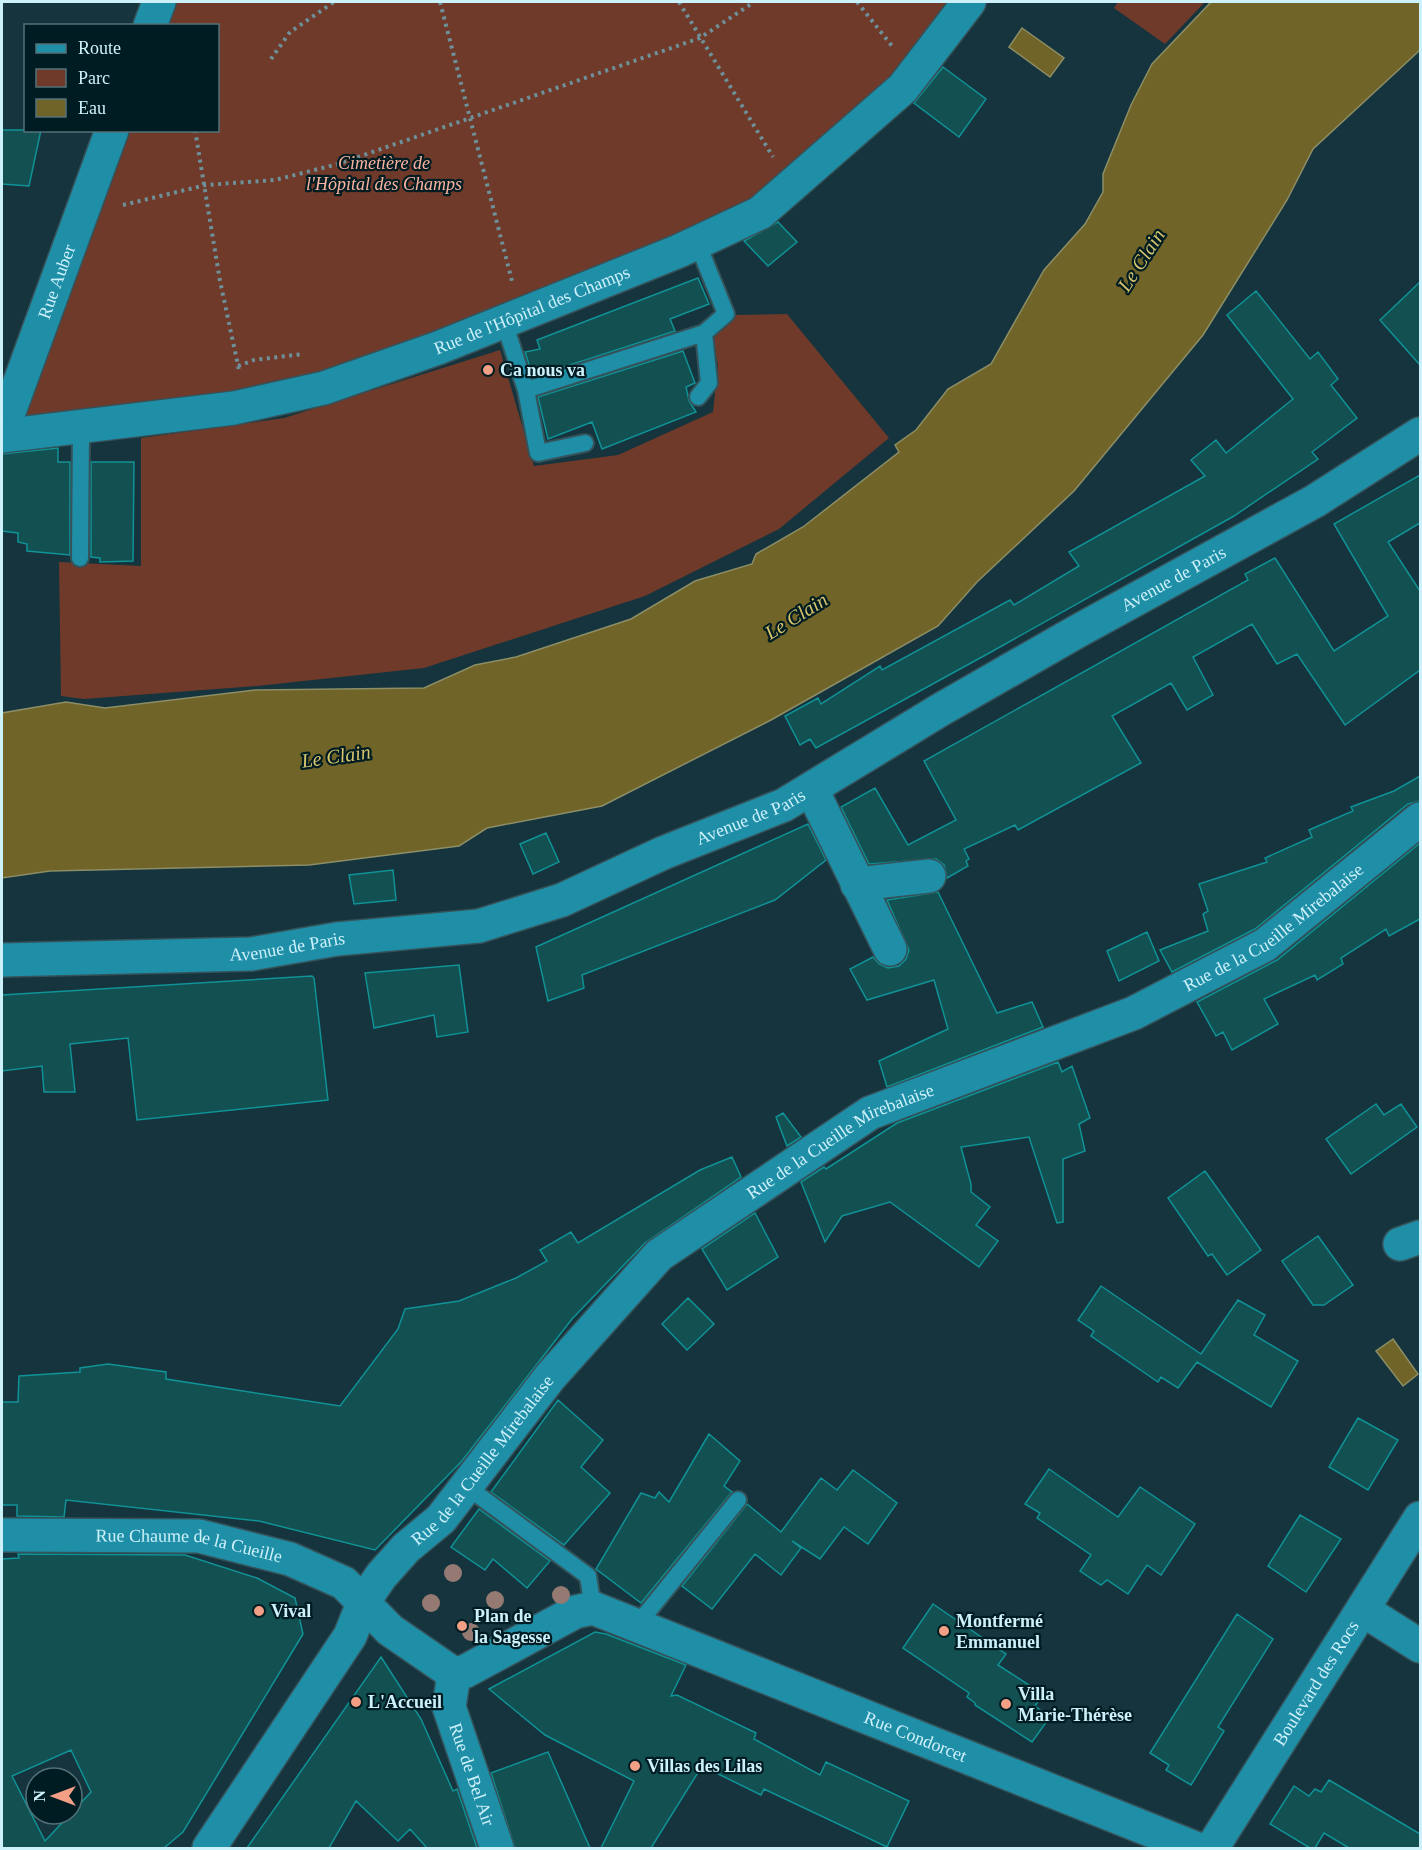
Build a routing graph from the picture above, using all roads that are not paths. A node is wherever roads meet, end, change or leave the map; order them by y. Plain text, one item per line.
1 (159, 2) edge
2 (969, 2) edge
3 (151, 24) edge
4 (111, 132) edge
5 (697, 242) junction
6 (504, 322) junction
7 (704, 333) junction
8 (526, 390) junction
9 (698, 397) dead end
10 (81, 428) junction
11 (2, 431) edge
12 (1420, 434) edge
13 (2, 436) edge
14 (585, 443) dead end
15 (80, 558) dead end
16 (812, 790) junction
17 (1420, 819) edge
18 (929, 876) dead end
19 (857, 884) junction
20 (890, 949) dead end
21 (2, 960) edge
22 (466, 1486) junction
23 (738, 1500) dead end
24 (1420, 1518) edge
25 (2, 1535) edge
26 (364, 1601) junction
27 (592, 1608) junction
28 (1363, 1610) junction
29 (637, 1625) junction
30 (1420, 1646) edge
31 (454, 1674) junction
32 (209, 1848) edge
33 (497, 1848) edge
34 (1195, 1848) edge
35 (1212, 1848) edge

1 - 3 street
2 - 5 street, Rue de l'Hôpital des Champs
4 - 11 street, Rue Auber
5 - 6 street, Rue de l'Hôpital des Champs
5 - 7 lane
6 - 8 lane
6 - 10 street, Rue de l'Hôpital des Champs
7 - 8 lane
7 - 9 lane
8 - 14 lane
10 - 13 street, Rue de l'Hôpital des Champs
10 - 15 lane
12 - 16 street, Avenue de Paris
16 - 19 street
16 - 21 street, Avenue de Paris
17 - 22 street, Rue de la Cueille Mirebalaise
18 - 19 street
19 - 20 street
22 - 26 street, Rue de la Cueille Mirebalaise
22 - 27 lane
23 - 29 lane
24 - 28 street, Boulevard des Rocs
25 - 26 street, Rue Chaume de la Cueille
26 - 31 street
26 - 32 street, Rue de la Cueille Mirebalaise
27 - 29 street, Rue Condorcet
27 - 31 street
28 - 30 street
28 - 35 street, Boulevard des Rocs
29 - 34 street, Rue Condorcet
31 - 33 street, Rue de Bel Air

